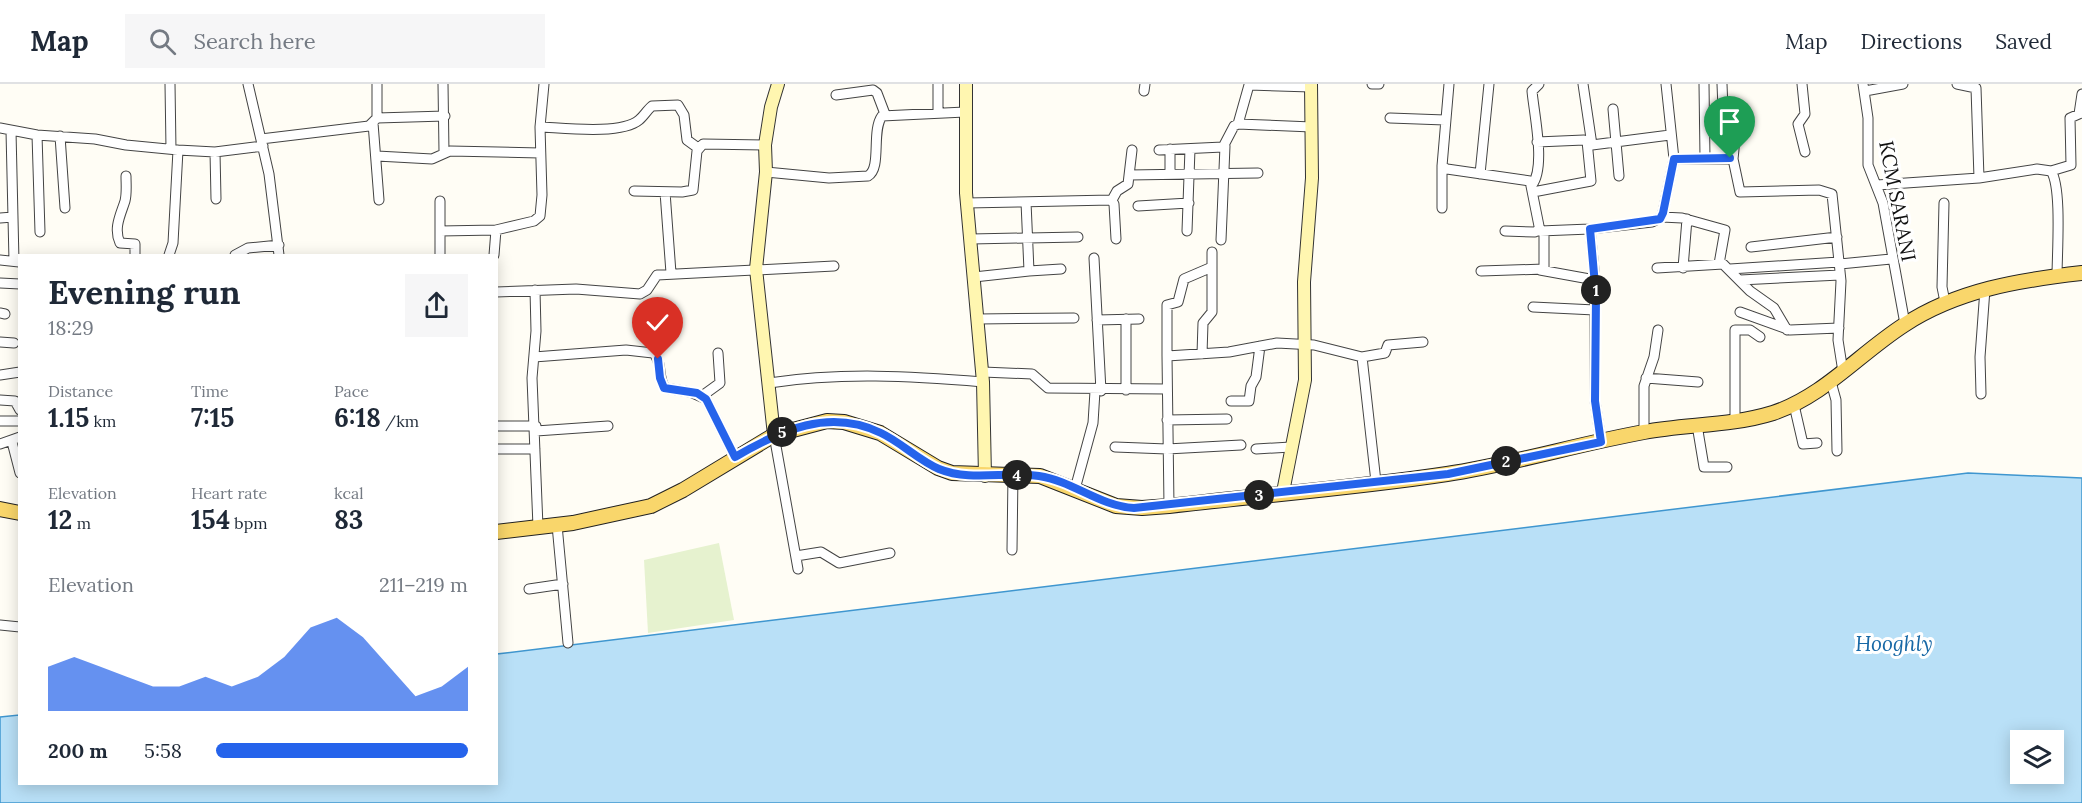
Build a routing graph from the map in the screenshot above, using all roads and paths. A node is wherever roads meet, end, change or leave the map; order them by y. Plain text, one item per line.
1 (170, 84) edge
2 (248, 84) edge
3 (377, 84) edge
4 (443, 84) edge
5 (544, 84) edge
6 (778, 84) edge
7 (938, 84) edge
8 (966, 84) edge
9 (1372, 84) edge
10 (1379, 84) edge
11 (1449, 84) edge
12 (1489, 84) edge
13 (1539, 84) edge
14 (1583, 84) edge
15 (1666, 84) edge
16 (1704, 84) edge
17 (1722, 84) edge
18 (1802, 84) edge
19 (1903, 84) edge
20 (1957, 84) edge
21 (1311, 85) edge
22 (1864, 88) edge
23 (2082, 94) edge
24 (836, 95) dead end
25 (1613, 109) dead end
26 (965, 112) junction
27 (938, 113) junction
28 (885, 114) junction
29 (445, 116) junction
30 (1390, 117) dead end
31 (1445, 120) junction
32 (375, 121) junction
33 (1238, 124) junction
34 (540, 127) junction
35 (1312, 127) junction
36 (0, 128) edge
37 (11, 131) junction
38 (37, 135) junction
39 (1670, 135) junction
40 (60, 136) junction
41 (1537, 142) junction
42 (1617, 142) junction
43 (262, 143) junction
44 (1589, 143) junction
45 (765, 145) junction
46 (1225, 146) junction
47 (698, 148) junction
48 (174, 149) junction
49 (1170, 149) junction
50 (1190, 149) junction
51 (1132, 150) dead end
52 (1159, 150) dead end
53 (215, 152) junction
54 (444, 152) junction
55 (1805, 152) dead end
56 (540, 153) junction
57 (377, 156) junction
58 (1674, 159) junction
59 (1705, 159) junction
60 (1733, 159) junction
61 (1442, 166) junction
62 (2051, 171) junction
63 (766, 172) junction
64 (1258, 173) dead end
65 (1170, 174) junction
66 (1190, 174) junction
67 (1224, 174) junction
68 (1480, 174) junction
69 (1129, 175) junction
70 (126, 176) dead end
71 (1619, 176) dead end
72 (1979, 178) junction
73 (1877, 185) junction
74 (1533, 188) junction
75 (634, 191) dead end
76 (665, 192) junction
77 (216, 199) dead end
78 (379, 200) dead end
79 (1112, 200) junction
80 (440, 201) dead end
81 (1026, 202) junction
82 (968, 203) junction
83 (1189, 203) junction
84 (1944, 203) dead end
85 (1138, 206) dead end
86 (65, 208) dead end
87 (1442, 208) dead end
88 (12, 217) junction
89 (1662, 217) junction
90 (0, 218) edge
91 (1687, 219) junction
92 (1590, 229) junction
93 (496, 230) junction
94 (440, 231) junction
95 (1187, 231) dead end
96 (1505, 231) dead end
97 (1541, 231) junction
98 (40, 232) dead end
99 (1027, 237) junction
100 (1078, 237) dead end
101 (1837, 237) junction
102 (971, 239) junction
103 (1116, 239) dead end
104 (1221, 240) dead end
105 (1751, 247) dead end
106 (279, 250) edge
107 (1212, 252) dead end
108 (135, 254) edge
109 (169, 254) edge
110 (237, 254) edge
111 (440, 254) edge
112 (494, 254) edge
113 (1095, 258) dead end
114 (1891, 259) junction
115 (0, 260) edge
116 (17, 262) edge
117 (1840, 263) junction
118 (1719, 264) junction
119 (834, 266) dead end
120 (1212, 267) junction
121 (1657, 268) dead end
122 (1683, 268) junction
123 (756, 269) junction
124 (1061, 269) dead end
125 (1730, 269) junction
126 (1540, 270) junction
127 (1481, 271) dead end
128 (1029, 272) junction
129 (671, 273) junction
130 (2082, 273) edge
131 (1840, 275) junction
132 (2057, 276) junction
133 (974, 277) junction
134 (1596, 280) junction
135 (1740, 280) junction
136 (0, 283) edge
137 (18, 284) edge
138 (1985, 289) junction
139 (535, 290) junction
140 (498, 292) edge
141 (1946, 302) junction
142 (1533, 307) dead end
143 (1595, 310) junction
144 (1740, 312) dead end
145 (1074, 318) dead end
146 (978, 319) junction
147 (1126, 319) junction
148 (1139, 319) dead end
149 (1097, 320) junction
150 (1905, 324) junction
151 (1839, 328) junction
152 (1658, 330) dead end
153 (1787, 330) junction
154 (1760, 337) dead end
155 (0, 342) edge
156 (1424, 342) dead end
157 (14, 343) dead end
158 (1304, 344) junction
159 (1260, 346) junction
160 (718, 353) dead end
161 (1202, 354) junction
162 (1167, 356) junction
163 (534, 357) junction
164 (1362, 357) junction
165 (18, 372) edge
166 (1843, 372) junction
167 (0, 375) edge
168 (983, 377) junction
169 (1646, 378) junction
170 (1698, 382) dead end
171 (1831, 382) junction
172 (768, 383) junction
173 (1126, 390) junction
174 (1167, 390) junction
175 (1098, 391) junction
176 (1981, 394) dead end
177 (702, 396) junction
178 (0, 400) edge
179 (1231, 401) dead end
180 (1794, 405) junction
181 (18, 406) edge
182 (1227, 419) dead end
183 (1167, 420) junction
184 (0, 421) edge
185 (18, 421) edge
186 (1735, 421) junction
187 (1697, 425) junction
188 (498, 426) edge
189 (608, 426) dead end
190 (536, 429) junction
191 (1644, 432) junction
192 (774, 435) junction
193 (16, 439) edge
194 (1601, 442) junction
195 (1817, 443) dead end
196 (0, 444) edge
197 (1241, 445) dead end
198 (1115, 447) dead end
199 (1291, 447) junction
200 (498, 449) edge
201 (535, 449) junction
202 (1167, 449) junction
203 (1256, 449) dead end
204 (1837, 451) dead end
205 (18, 456) edge
206 (735, 457) junction
207 (1727, 467) dead end
208 (1013, 474) junction
209 (985, 476) junction
210 (1377, 482) junction
211 (1075, 489) junction
212 (1283, 492) junction
213 (1169, 506) junction
214 (0, 509) edge
215 (18, 513) edge
216 (557, 525) junction
217 (538, 527) junction
218 (498, 532) edge
219 (1012, 550) dead end
220 (890, 553) dead end
221 (796, 556) junction
222 (798, 569) dead end
223 (563, 584) junction
224 (529, 589) dead end
225 (0, 625) edge
226 (18, 627) edge
227 (568, 643) dead end

1 - 48 street
2 - 43 street
3 - 32 street
4 - 29 street
5 - 34 street
6 - 45 street
7 - 27 street
8 - 26 street
9 - 10 street
11 - 31 street
12 - 68 street
13 - 41 street
14 - 44 street
15 - 39 street
16 - 59 street
17 - 60 street
18 - 55 street
19 - 22 street
20 - 72 street
21 - 33 street
21 - 35 street
22 - 73 street, KCM SARANI
23 - 62 street
24 - 28 street
25 - 42 street
26 - 27 street
26 - 82 street
27 - 28 street
28 - 63 street
29 - 32 street
29 - 54 street
30 - 31 street
31 - 61 street
32 - 43 street
32 - 57 street
33 - 35 street
33 - 46 street
34 - 47 street
34 - 56 street
35 - 158 street
36 - 37 street
37 - 38 street
37 - 88 street
38 - 40 street
38 - 98 street
39 - 42 street
39 - 58 street
40 - 48 street
40 - 86 street
41 - 44 street
41 - 74 street
42 - 44 street
42 - 71 street
43 - 53 street
43 - 106 street
44 - 74 street
45 - 47 street
45 - 63 street
46 - 50 street
46 - 67 street
47 - 76 street
48 - 53 street
48 - 109 street
49 - 50 street
49 - 52 street
49 - 65 street
50 - 66 street
51 - 69 street
53 - 77 street
54 - 56 street
54 - 57 street
56 - 93 street
57 - 78 street
58 - 59 street
58 - 89 street
59 - 60 street
60 - 101 street
61 - 68 street
61 - 87 street
62 - 72 street
62 - 132 street
63 - 123 street
64 - 67 street
65 - 66 street
65 - 69 street
66 - 67 street
66 - 83 street
67 - 104 street
68 - 74 street
69 - 79 street
70 - 108 street
72 - 73 street
73 - 114 street, KCM SARANI
74 - 97 street
75 - 76 street
76 - 129 street
79 - 81 street
79 - 103 street
80 - 94 street
81 - 82 street
81 - 99 street
82 - 102 street
83 - 85 street
83 - 95 street
84 - 141 street
88 - 90 street
88 - 116 street
89 - 91 street
89 - 92 street
91 - 118 street
91 - 122 street
92 - 97 street
92 - 134 street
93 - 94 street
93 - 112 street
94 - 111 street
96 - 97 street
97 - 126 street
99 - 100 street
99 - 102 street
99 - 128 street
101 - 105 street
101 - 117 street
102 - 133 street
106 - 110 street
107 - 120 street
113 - 149 street
114 - 117 street
114 - 150 street, KCM SARANI
115 - 116 street
117 - 125 street
117 - 131 street
118 - 122 street
118 - 125 street
119 - 123 street
120 - 161 street
120 - 162 street
121 - 122 street
123 - 129 street
123 - 172 street
124 - 128 street
125 - 135 street
126 - 127 street
126 - 134 street
128 - 133 street
129 - 139 street
130 - 132 main road
131 - 135 street
131 - 151 street
132 - 138 main road
133 - 146 street
134 - 143 street
135 - 153 street
136 - 137 street
138 - 141 main road
138 - 176 street
139 - 140 street
139 - 163 street
141 - 150 main road
142 - 143 street
143 - 194 street
144 - 153 street
145 - 146 street
146 - 168 street
147 - 148 street
147 - 149 street
147 - 173 street
149 - 175 street
150 - 166 main road
151 - 153 street
151 - 166 street
152 - 169 street
154 - 186 street
155 - 157 street
156 - 164 street
158 - 159 street
158 - 164 street
158 - 199 street
159 - 161 street
159 - 179 street
160 - 177 street
161 - 162 street
162 - 174 street
163 - 177 street
163 - 190 street
164 - 210 street
165 - 167 street
166 - 171 main road
168 - 172 street
168 - 175 street
168 - 209 street
169 - 170 street
169 - 191 street
171 - 180 main road
171 - 204 street
172 - 192 street
173 - 174 street
173 - 175 street
174 - 183 street
175 - 211 street
177 - 206 street
178 - 181 street
180 - 186 main road
180 - 195 street
182 - 183 street
183 - 202 street
184 - 185 street
186 - 187 main road
187 - 191 main road
187 - 207 street
188 - 190 street
189 - 190 street
190 - 201 street
191 - 194 main road
192 - 206 main road
192 - 209 main road
192 - 221 street
193 - 196 street
193 - 205 street
194 - 210 main road
197 - 202 street
198 - 202 street
199 - 203 street
199 - 212 street
200 - 201 street
201 - 217 street
202 - 213 street
206 - 216 main road
208 - 209 main road
208 - 211 main road
208 - 219 street
210 - 212 main road
211 - 213 main road
212 - 213 main road
214 - 215 main road
216 - 217 main road
216 - 223 street
217 - 218 main road
220 - 221 street
221 - 222 street
223 - 224 street
223 - 227 street
225 - 226 street

